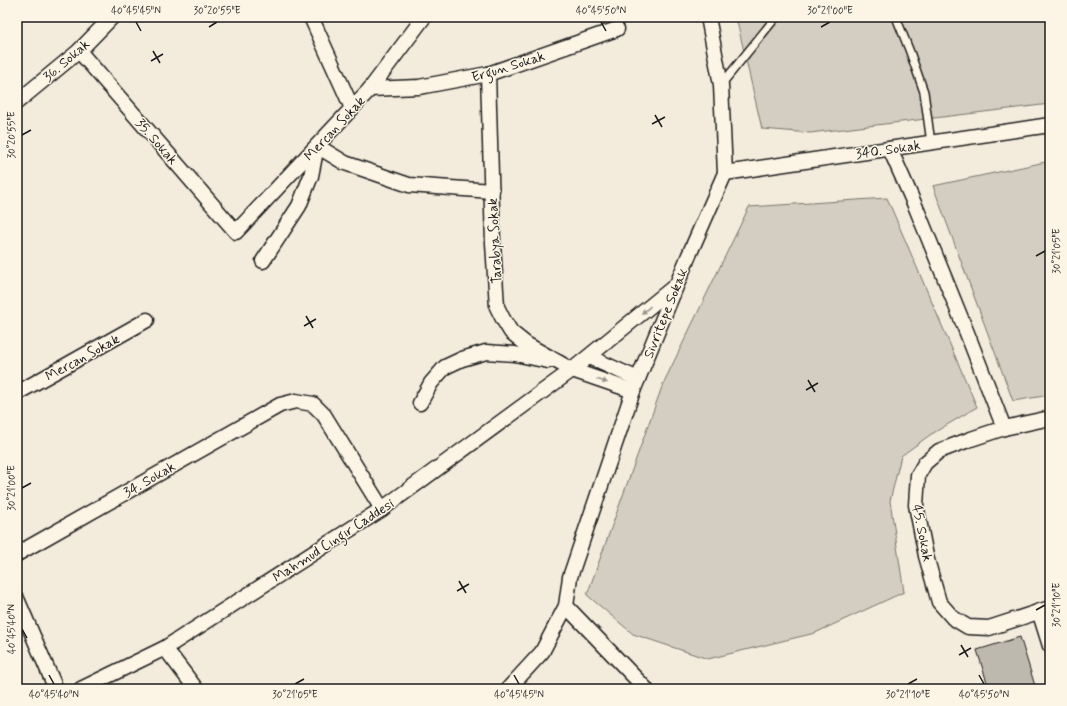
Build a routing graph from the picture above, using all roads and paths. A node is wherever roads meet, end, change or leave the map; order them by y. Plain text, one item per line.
1 (112, 17) edge
2 (310, 17) edge
3 (424, 17) edge
4 (708, 17) edge
5 (776, 17) edge
6 (896, 17) edge
7 (617, 29) dead end
8 (78, 51) junction
9 (488, 74) junction
10 (721, 85) junction
11 (370, 89) junction
12 (17, 102) edge
13 (352, 108) junction
14 (1050, 125) edge
15 (931, 143) junction
16 (317, 146) junction
17 (890, 149) junction
18 (725, 173) junction
19 (492, 191) junction
20 (236, 232) joint
21 (263, 261) dead end
22 (677, 285) junction
23 (147, 320) dead end
24 (589, 357) junction
25 (558, 362) junction
26 (572, 370) junction
27 (635, 385) junction
28 (17, 394) edge
29 (420, 403) dead end
30 (1050, 418) edge
31 (1004, 428) junction
32 (382, 509) junction
33 (17, 554) edge
34 (17, 599) edge
35 (566, 606) junction
36 (1044, 609) edge
37 (1050, 646) edge
38 (165, 648) junction
39 (644, 688) edge
40 (56, 689) edge
41 (81, 689) edge
42 (196, 689) edge
43 (508, 689) edge

1 - 8 street, 36. Sokak
2 - 13 street
3 - 11 street, Mercan Sokak
4 - 10 street, Sivritepe Sokak
5 - 10 lane
6 - 15 lane
7 - 9 street, Ergun Sokak
8 - 12 street, 36. Sokak
8 - 20 street, 35. Sokak
9 - 11 street, Ergun Sokak
9 - 19 street, Tarabya Sokak
10 - 18 street, Sivritepe Sokak
11 - 13 street, Mercan Sokak
13 - 16 street, Mercan Sokak
14 - 15 street, 340. Sokak
15 - 17 street, 340. Sokak
16 - 19 street
16 - 20 street, Mercan Sokak
16 - 21 street
17 - 18 street, 340. Sokak
17 - 31 street
18 - 22 street, Sivritepe Sokak
19 - 25 street, Tarabya Sokak
22 -> 24 street, Mahmud Cıngır Caddesi
22 - 27 street, Sivritepe Sokak
23 - 28 street, Mercan Sokak
24 - 26 street, Mahmud Cıngır Caddesi
24 - 27 street
25 - 26 street, Tarabya Sokak
25 - 29 street
26 -> 27 street, Tarabya Sokak
26 - 32 street, Mahmud Cıngır Caddesi
27 - 35 street, Sivritepe Sokak
30 - 31 street, 45. Sokak
31 - 36 street, 45. Sokak
32 - 33 street, 34. Sokak
32 - 38 street, Mahmud Cıngır Caddesi
34 - 40 street
35 - 39 street
35 - 43 street, Sivritepe Sokak
36 - 37 street
38 - 41 street, Mahmud Cıngır Caddesi
38 - 42 street

